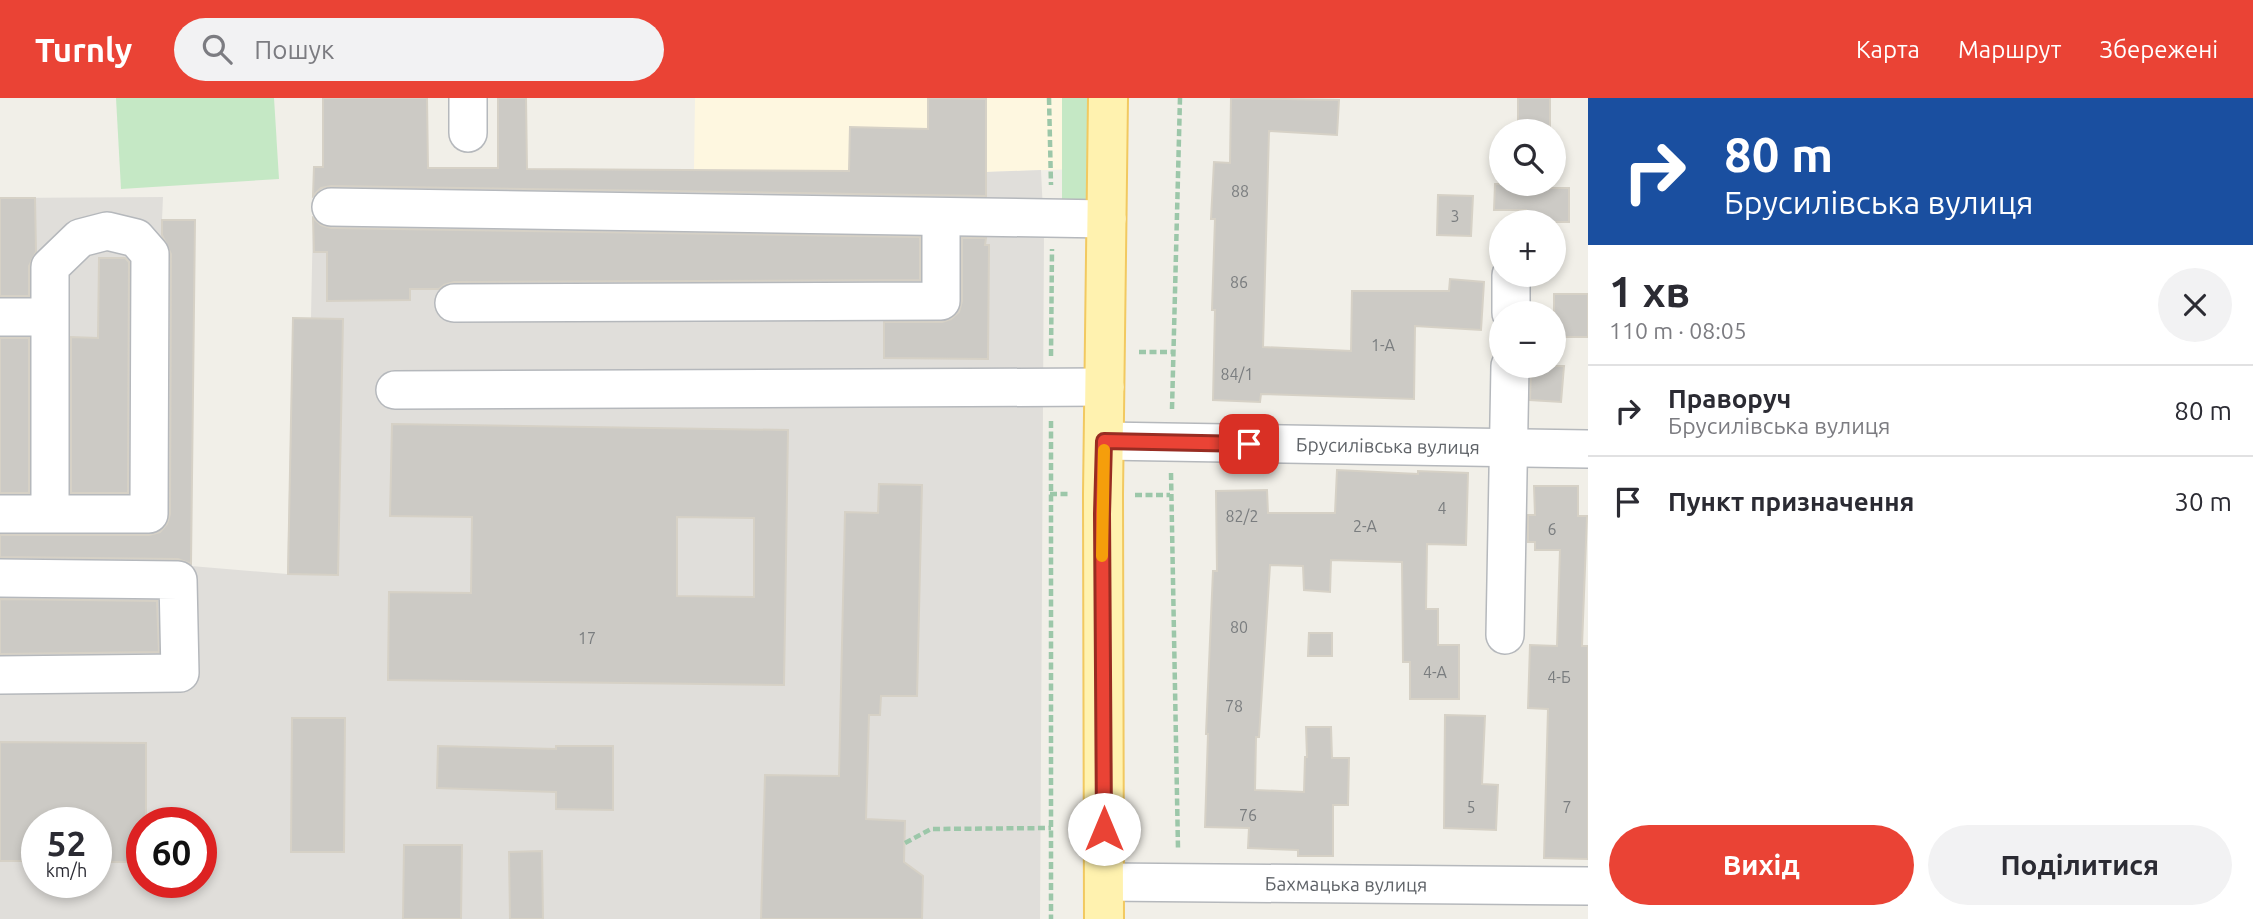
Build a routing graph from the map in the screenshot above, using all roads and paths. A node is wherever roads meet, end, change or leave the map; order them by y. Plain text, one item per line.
1 (1049, 98) edge
2 (1108, 98) edge
3 (1180, 98) edge
4 (331, 207) dead end
5 (941, 218) junction
6 (1052, 219) junction
7 (1107, 219) junction
8 (454, 303) dead end
9 (0, 317) edge
10 (49, 317) junction
11 (1510, 378) edge
12 (1105, 387) junction
13 (1051, 388) junction
14 (395, 390) dead end
15 (1104, 441) junction
16 (1171, 443) junction
17 (1509, 448) junction
18 (1588, 449) edge
19 (50, 513) junction
20 (0, 514) edge
21 (0, 578) edge
22 (1505, 635) dead end
23 (0, 675) edge
24 (1051, 828) junction
25 (905, 843) dead end
26 (1178, 883) junction
27 (1588, 886) edge
28 (1104, 901) edge
29 (1051, 919) edge

1 - 6 path
2 - 7 main road
3 - 16 path
4 - 5 street
5 - 6 street
5 - 8 street
6 - 7 street
6 - 13 path
7 - 12 main road
9 - 10 street
10 - 19 street
10 - 19 street
11 - 17 street
12 - 13 street
12 - 15 main road
13 - 14 street
13 - 24 path
15 - 16 street, Брусилівська вулиця
15 - 28 main road
16 - 17 street, Брусилівська вулиця
16 - 26 path
17 - 18 street, Брусилівська вулиця
17 - 22 street
19 - 20 street
21 - 23 street
24 - 25 path
24 - 29 path
26 - 27 street, Бахмацька вулиця
26 - 28 street, Бахмацька вулиця

